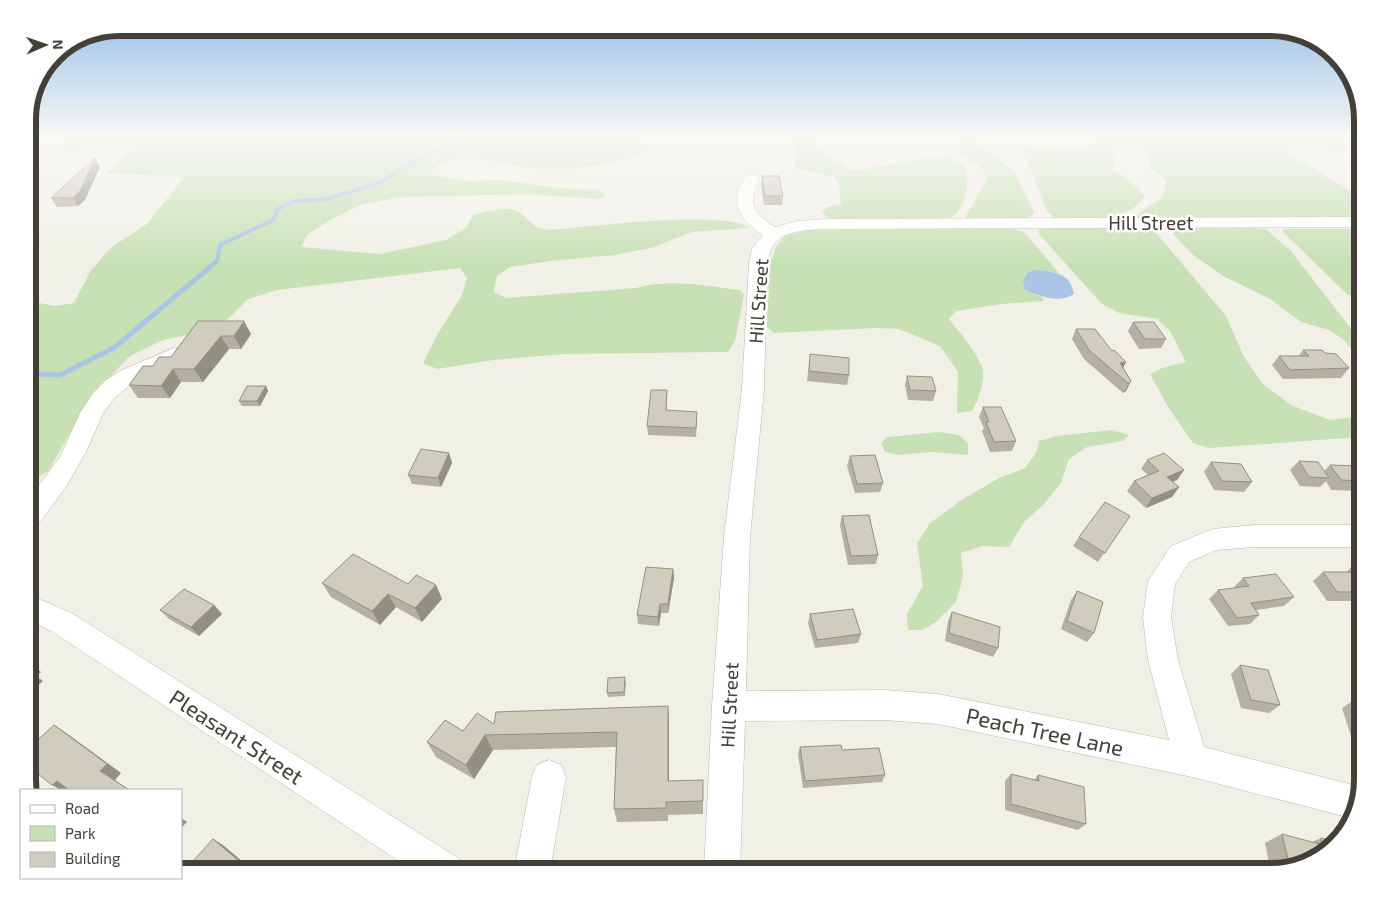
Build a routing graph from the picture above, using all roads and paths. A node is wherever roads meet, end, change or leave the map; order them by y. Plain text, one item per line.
1 (751, 180) edge
2 (1354, 222) edge
3 (774, 234) junction
4 (174, 355) edge
5 (36, 508) edge
6 (1354, 536) edge
7 (36, 610) edge
8 (728, 706) junction
9 (1192, 761) junction
10 (549, 778) dead end
11 (1351, 801) edge
12 (430, 863) edge
13 (534, 863) edge
14 (722, 863) edge

1 - 3 street
2 - 3 street, Hill Street
3 - 8 street, Hill Street
4 - 5 street
6 - 9 street
7 - 12 street, Pleasant Street
8 - 9 street, Peach Tree Lane
8 - 14 street, Hill Street
9 - 11 street, Peach Tree Lane
10 - 13 street

